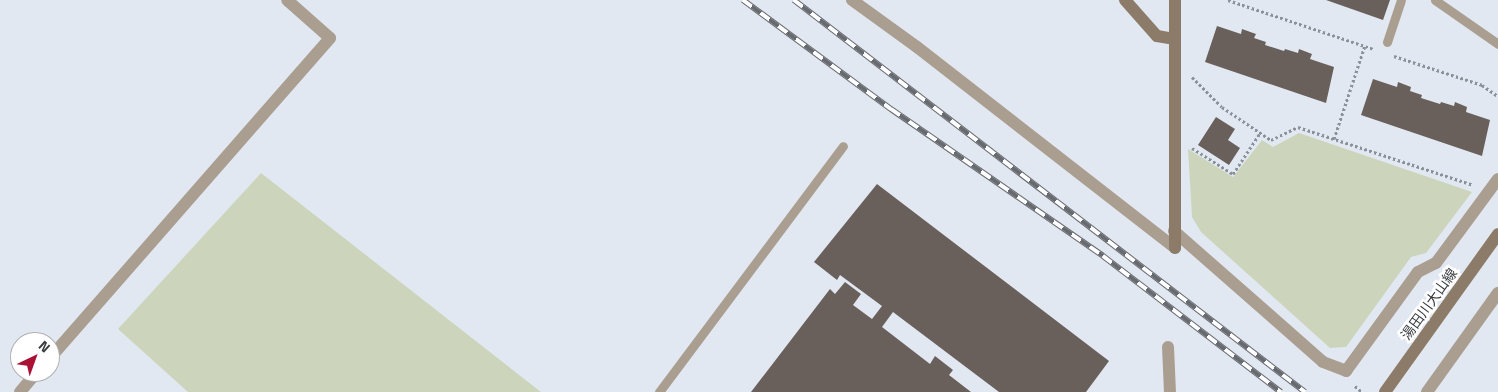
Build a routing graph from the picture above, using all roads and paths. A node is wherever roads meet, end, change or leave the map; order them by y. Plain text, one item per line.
1 (287, 0) edge
2 (852, 0) edge
3 (1125, 0) edge
4 (1175, 0) edge
5 (1228, 0) edge
6 (1401, 0) edge
7 (1435, 0) edge
8 (1174, 39) junction
9 (1387, 42) dead end
10 (1498, 44) edge
11 (1365, 46) junction
12 (1377, 50) dead end
13 (1393, 55) dead end
14 (1189, 84) dead end
15 (1498, 96) edge
16 (1260, 133) junction
17 (1334, 139) junction
18 (843, 146) dead end
19 (1188, 146) dead end
20 (1498, 179) edge
21 (1490, 190) junction
22 (1174, 231) junction
23 (1498, 234) edge
24 (1498, 293) edge
25 (60, 347) edge
26 (1168, 347) dead end
27 (28, 382) edge
28 (20, 392) edge
29 (659, 392) edge
30 (1170, 392) edge
31 (1385, 392) edge
32 (1427, 392) edge

1 - 25 street
2 - 22 street
3 - 8 street
4 - 8 street
5 - 11 path
6 - 9 lane
7 - 10 lane
8 - 22 street
11 - 12 path
11 - 17 path
13 - 15 path
14 - 16 path
16 - 17 path
16 - 19 path
17 - 21 path
18 - 29 lane
20 - 21 street
21 - 22 street
23 - 31 street, 湯田川大山線
24 - 32 street
26 - 30 street
27 - 28 street

